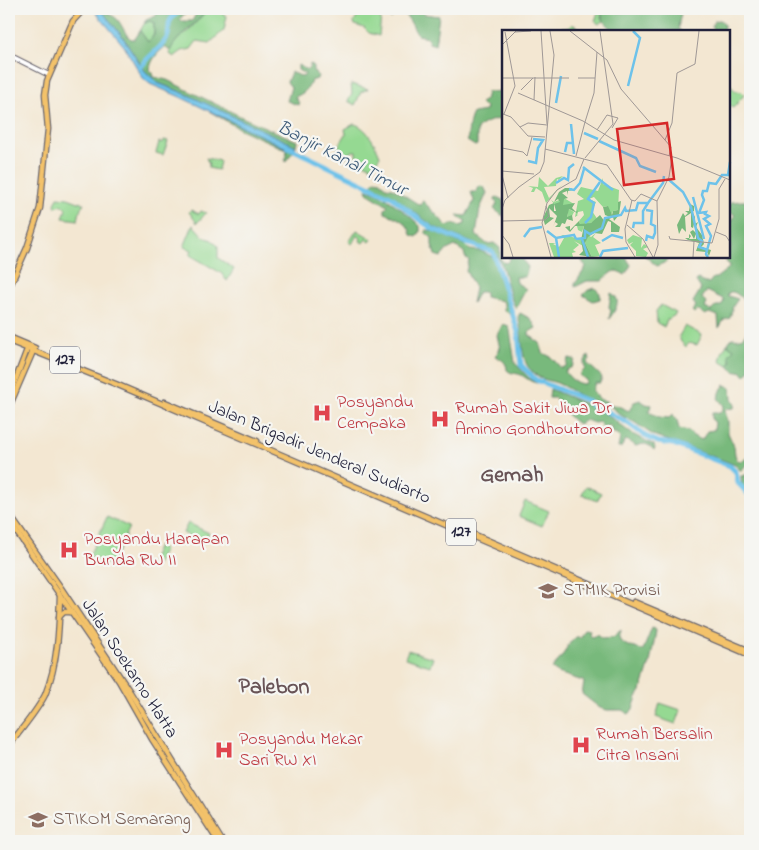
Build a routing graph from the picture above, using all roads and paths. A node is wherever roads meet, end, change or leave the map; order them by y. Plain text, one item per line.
1 (84, 9) edge
2 (9, 55) edge
3 (49, 75) junction
4 (39, 203) junction
5 (9, 282) edge
6 (9, 288) edge
7 (9, 339) edge
8 (28, 347) junction
9 (34, 349) junction
10 (15, 389) junction
11 (9, 398) edge
12 (9, 407) edge
13 (9, 514) edge
14 (9, 521) edge
15 (59, 590) junction
16 (72, 612) junction
17 (59, 617) junction
18 (672, 620) junction
19 (750, 651) edge
20 (750, 655) edge
21 (9, 742) edge
22 (9, 746) edge
23 (169, 761) junction
24 (218, 841) edge
25 (222, 841) edge

1 - 3 main road
2 - 3 street
3 - 4 main road
4 - 5 main road
4 - 6 main road
7 - 8 main road, Jalan Brigadir Jenderal Sudiarto / 127
8 - 9 main road, Jalan Brigadir Jenderal Sudiarto / 127
8 - 10 main road
9 - 10 main road
9 - 18 main road, Jalan Brigadir Jenderal Sudiarto / 127
10 - 11 main road
10 - 12 main road
13 - 15 main road, Jalan Soekarno Hatta
14 - 15 main road
15 - 16 main road
15 - 17 main road
15 - 21 main road
15 - 23 main road, Jalan Soekarno Hatta
16 - 17 main road
16 - 23 main road
17 - 22 main road
18 - 19 main road, 127
18 - 20 main road, 127
23 - 24 main road
23 - 25 main road, Jalan Soekarno Hatta

